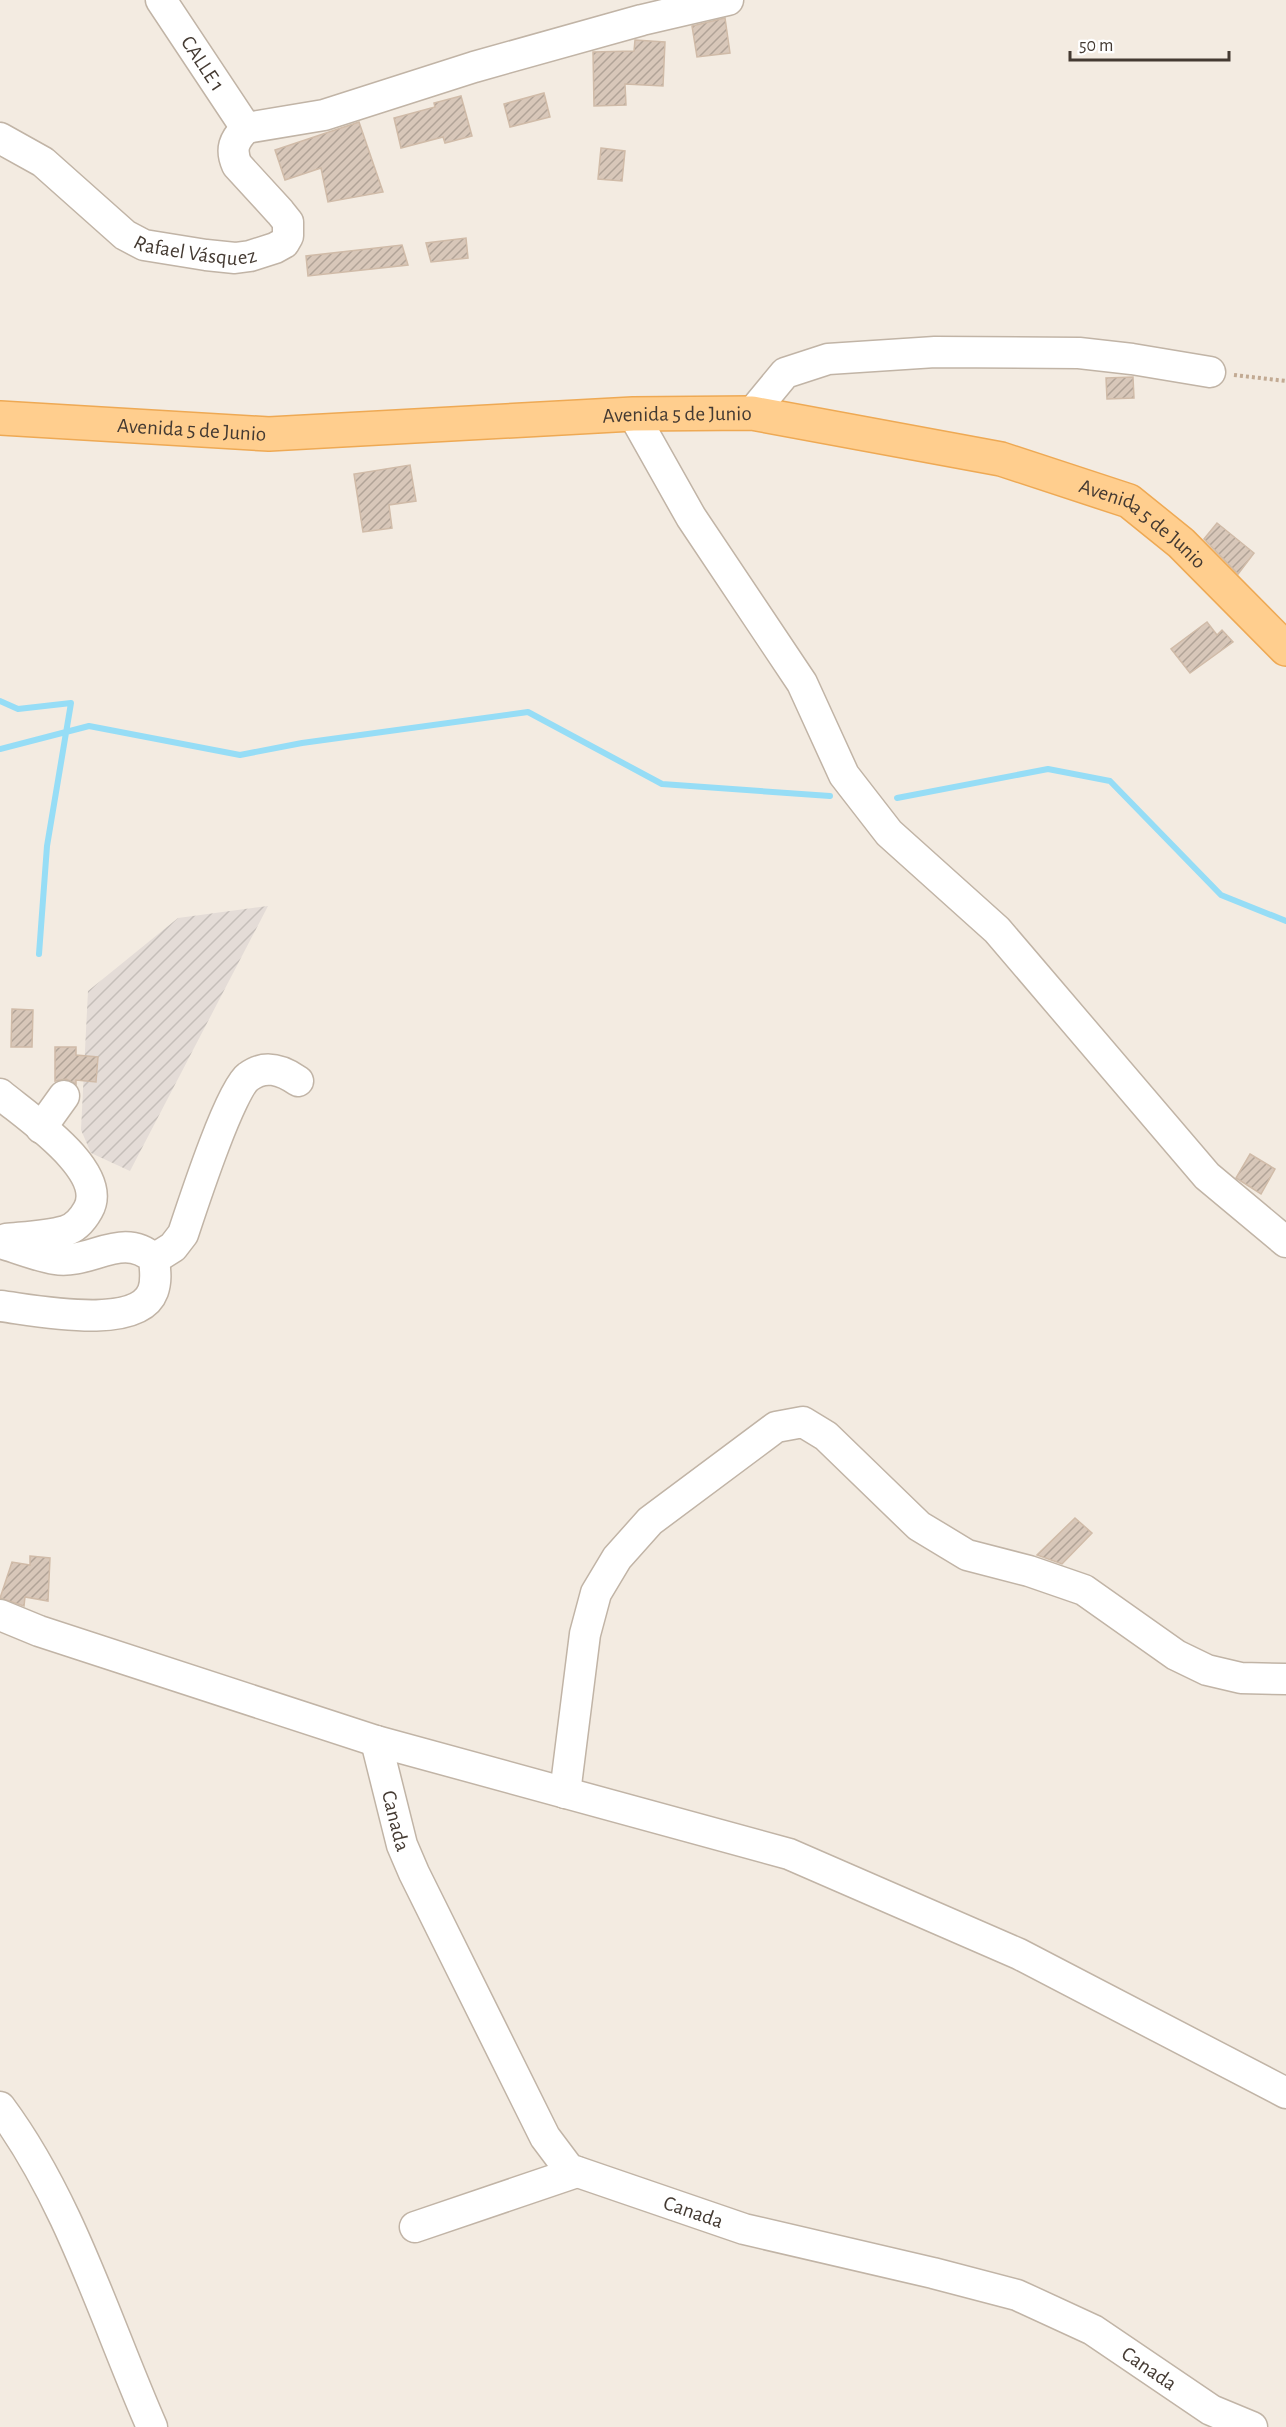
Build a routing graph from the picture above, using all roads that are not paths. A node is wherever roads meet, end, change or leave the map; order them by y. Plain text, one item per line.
1 (161, 0) edge
2 (728, 0) edge
3 (642, 10) edge
4 (246, 128) junction
5 (0, 138) edge
6 (1210, 372) road end
7 (752, 413) junction
8 (633, 414) junction
9 (0, 418) edge
10 (1286, 649) edge
11 (298, 1081) dead end
12 (0, 1094) edge
13 (64, 1096) dead end
14 (41, 1128) junction
15 (0, 1242) edge
16 (1286, 1242) edge
17 (154, 1259) junction
18 (0, 1306) edge
19 (0, 1615) edge
20 (1286, 1679) edge
21 (376, 1741) junction
22 (565, 1793) junction
23 (1286, 2093) edge
24 (0, 2107) edge
25 (577, 2172) junction
26 (415, 2227) dead end
27 (152, 2427) edge
28 (1252, 2427) edge

1 - 4 street, CALLE 1
2 - 3 street
3 - 4 street
4 - 5 street, Rafael Vásquez
6 - 7 street
7 - 8 main road, Avenida 5 de Junio
7 - 10 main road, Avenida 5 de Junio
8 - 9 main road, Avenida 5 de Junio
8 - 16 street
11 - 17 street
12 - 14 street
13 - 14 street
14 - 15 street
15 - 17 street
17 - 18 street
19 - 21 street
20 - 22 street
21 - 22 street
21 - 25 street, Canada
22 - 23 street
24 - 27 street
25 - 26 street
25 - 28 street, Canada

